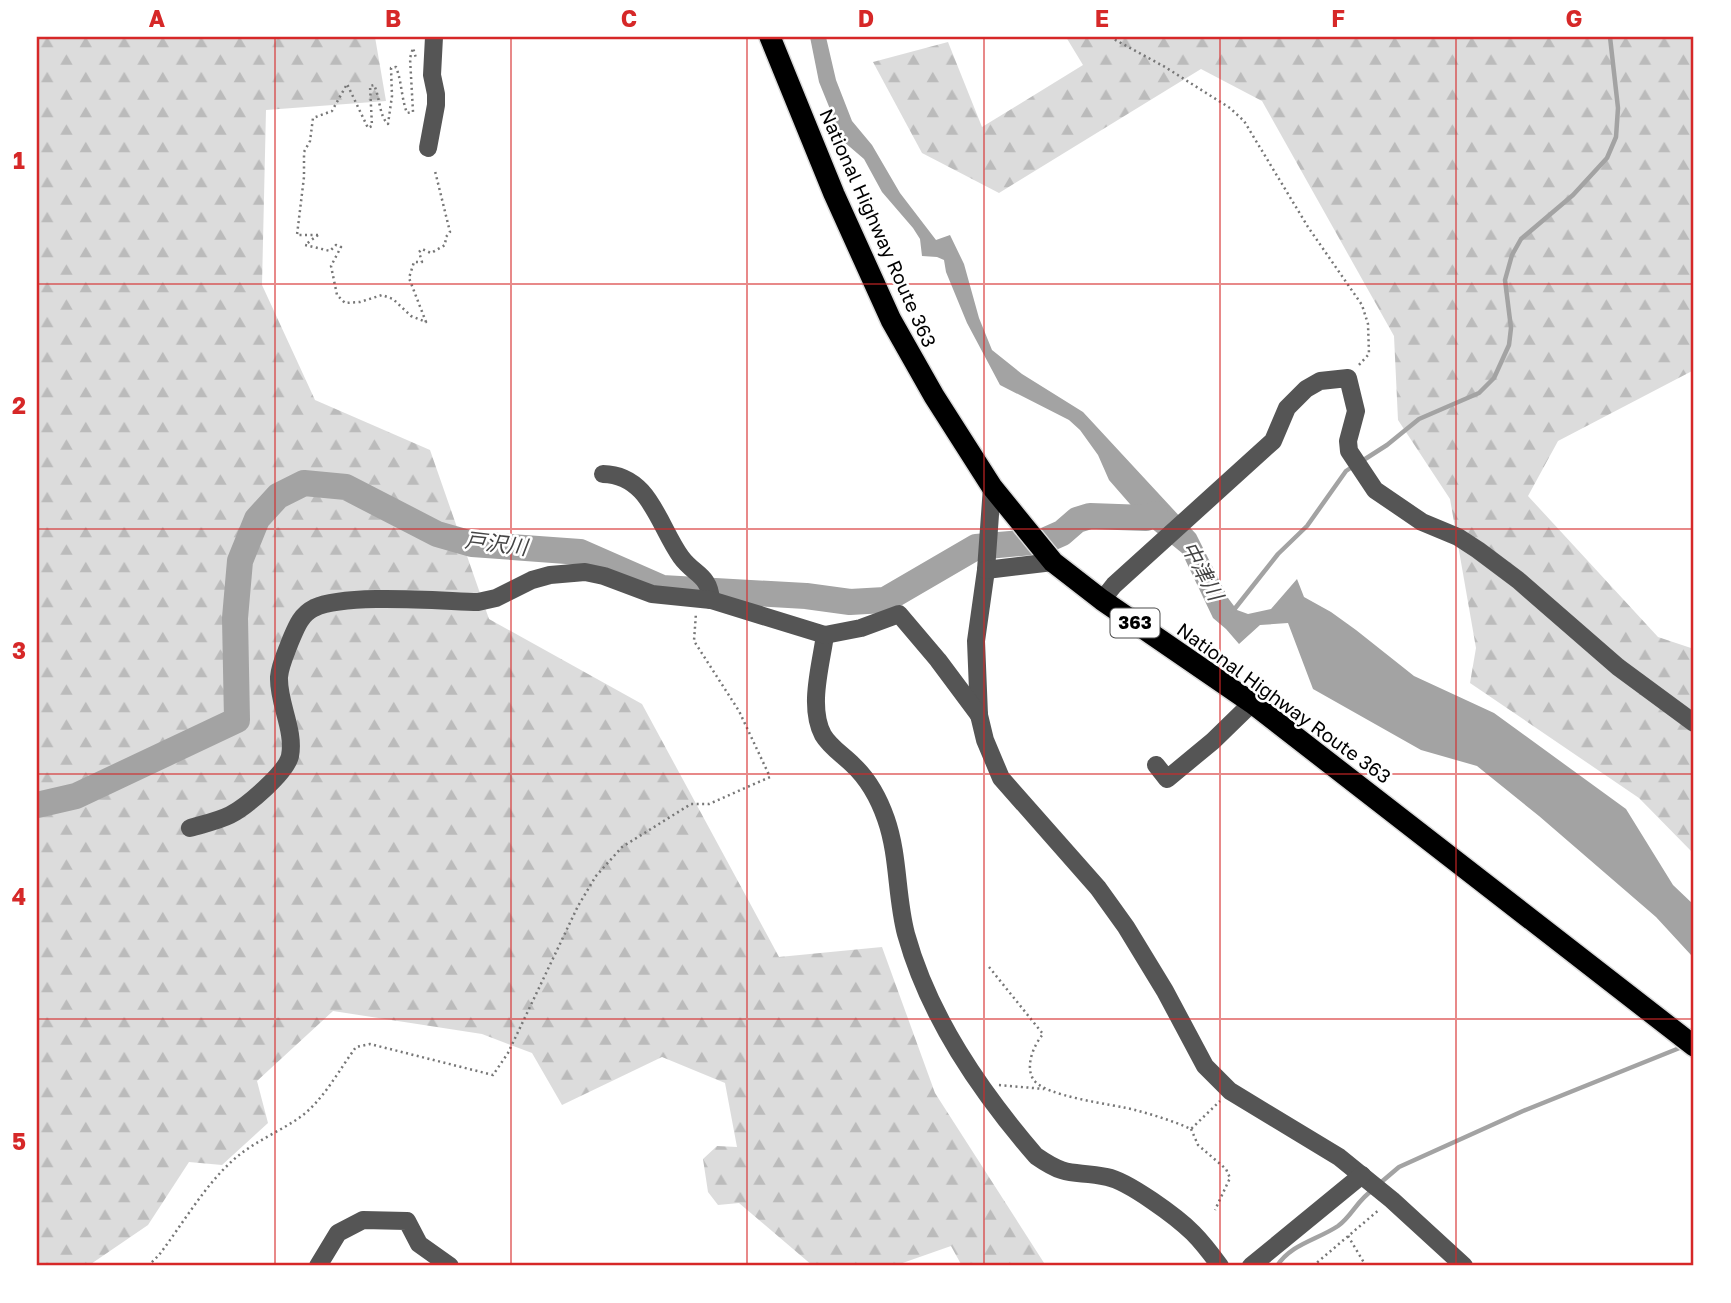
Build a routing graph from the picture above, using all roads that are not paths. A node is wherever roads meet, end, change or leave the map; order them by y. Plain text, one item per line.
1 (434, 37) edge
2 (770, 37) edge
3 (428, 148) dead end
4 (603, 474) dead end
5 (992, 487) junction
6 (1053, 562) junction
7 (986, 570) junction
8 (1108, 593) junction
9 (711, 600) junction
10 (825, 635) junction
11 (1252, 703) junction
12 (979, 715) junction
13 (1694, 723) edge
14 (1156, 765) dead end
15 (190, 828) dead end
16 (1694, 1046) edge
17 (1362, 1175) junction
18 (318, 1266) edge
19 (450, 1266) edge
20 (1220, 1266) edge
21 (1251, 1266) edge
22 (1464, 1266) edge

1 - 3 street
2 - 5 highway, National Highway Route 363 / 363
4 - 9 street
5 - 6 highway, National Highway Route 363 / 363
5 - 7 street
6 - 7 street
6 - 8 highway, National Highway Route 363 / 363
7 - 12 street
8 - 11 highway, National Highway Route 363 / 363
8 - 13 street
9 - 10 street
9 - 15 street
10 - 12 street
10 - 20 street
11 - 14 street
11 - 16 highway, National Highway Route 363 / 363
12 - 17 street
17 - 21 street
17 - 22 street
18 - 19 street

